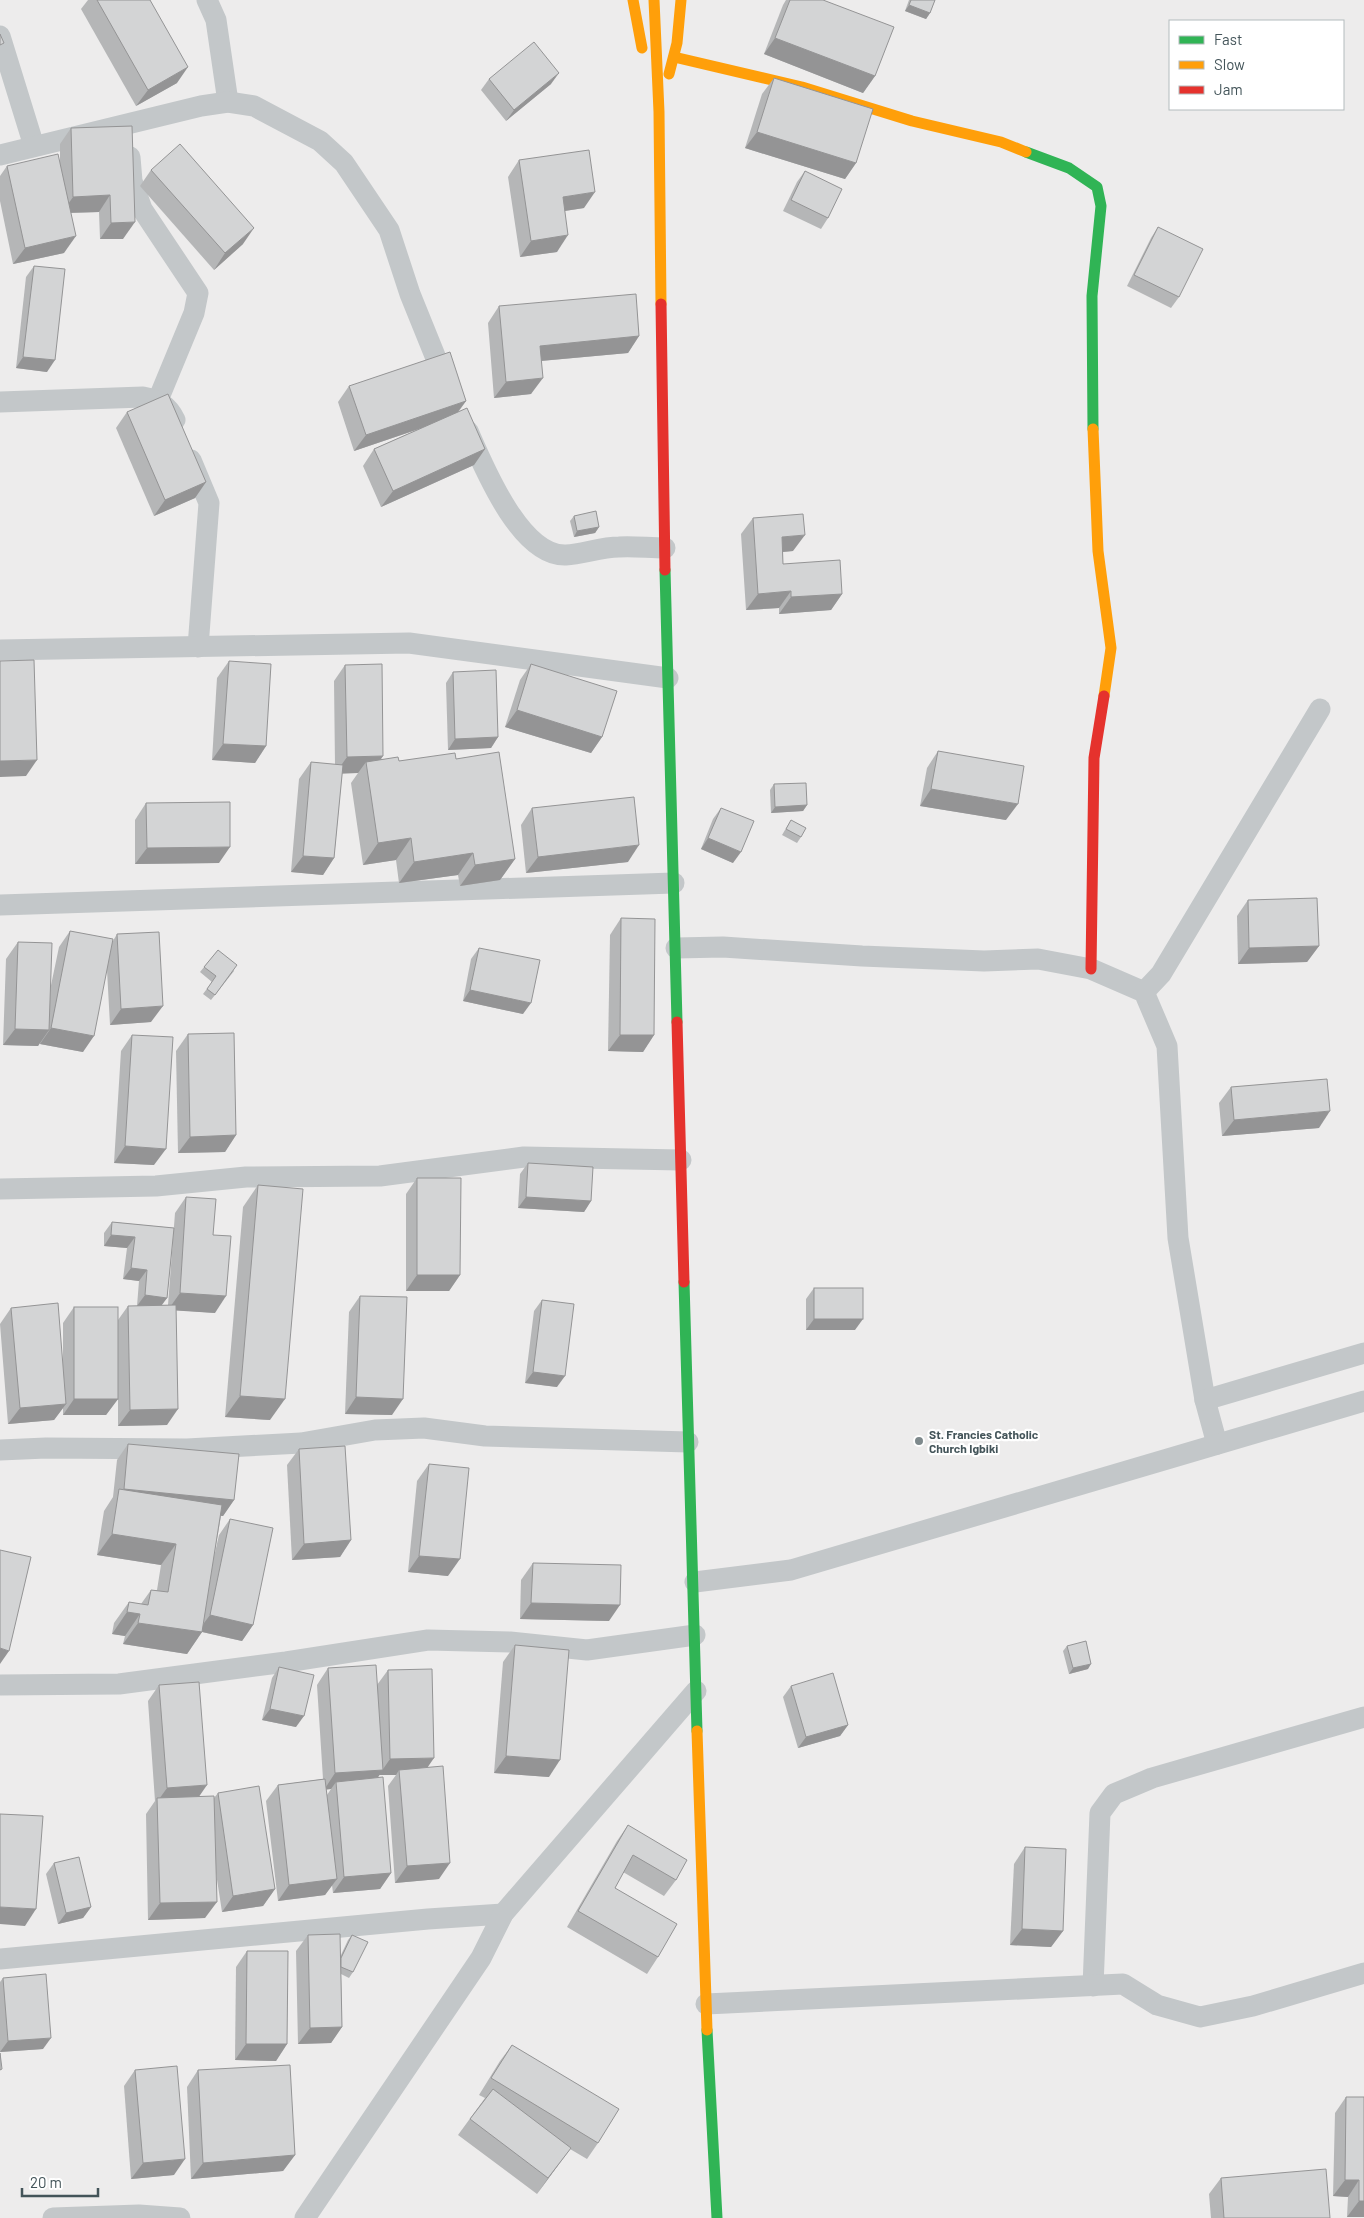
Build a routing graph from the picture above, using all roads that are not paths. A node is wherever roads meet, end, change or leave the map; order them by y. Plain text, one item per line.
1 (207, 0) edge
2 (633, 0) edge
3 (654, 0) edge
4 (681, 0) edge
5 (0, 36) edge
6 (674, 57) junction
7 (228, 102) junction
8 (659, 112) junction
9 (127, 124) junction
10 (34, 146) junction
11 (0, 155) edge
12 (158, 400) junction
13 (0, 402) edge
14 (665, 548) junction
15 (198, 648) junction
16 (0, 650) edge
17 (668, 678) junction
18 (1320, 709) dead end
19 (674, 883) junction
20 (0, 905) edge
21 (676, 948) junction
22 (1091, 969) junction
23 (1144, 992) junction
24 (681, 1160) junction
25 (0, 1188) edge
26 (1364, 1353) edge
27 (1205, 1400) junction
28 (1364, 1402) edge
29 (688, 1442) junction
30 (1217, 1444) junction
31 (0, 1450) edge
32 (695, 1582) junction
33 (695, 1635) junction
34 (0, 1685) edge
35 (696, 1691) junction
36 (1364, 1717) edge
37 (502, 1914) junction
38 (0, 1960) edge
39 (1364, 1974) edge
40 (1093, 1986) junction
41 (706, 2004) junction
42 (53, 2218) edge
43 (180, 2218) edge
44 (305, 2218) edge
45 (717, 2218) edge

1 - 7 street
2 - 8 street
3 - 8 street
4 - 6 street
5 - 10 street
6 - 8 street
6 - 22 street
7 - 9 street
7 - 14 street
8 - 14 street
9 - 10 street
9 - 12 street
10 - 11 street
12 - 13 street
12 - 15 street
14 - 17 street
15 - 16 street
15 - 17 street
17 - 19 street
18 - 23 street
19 - 20 street
19 - 21 street
21 - 22 street
21 - 24 street
22 - 23 street
23 - 27 street
24 - 25 street
24 - 29 street
26 - 27 street
27 - 30 street
28 - 30 street
29 - 31 street
29 - 32 street
30 - 32 street
32 - 33 street
33 - 34 street
33 - 35 street
35 - 37 street
35 - 41 street
36 - 40 street
37 - 38 street
37 - 44 street
39 - 40 street
40 - 41 street
41 - 45 street
42 - 43 street

